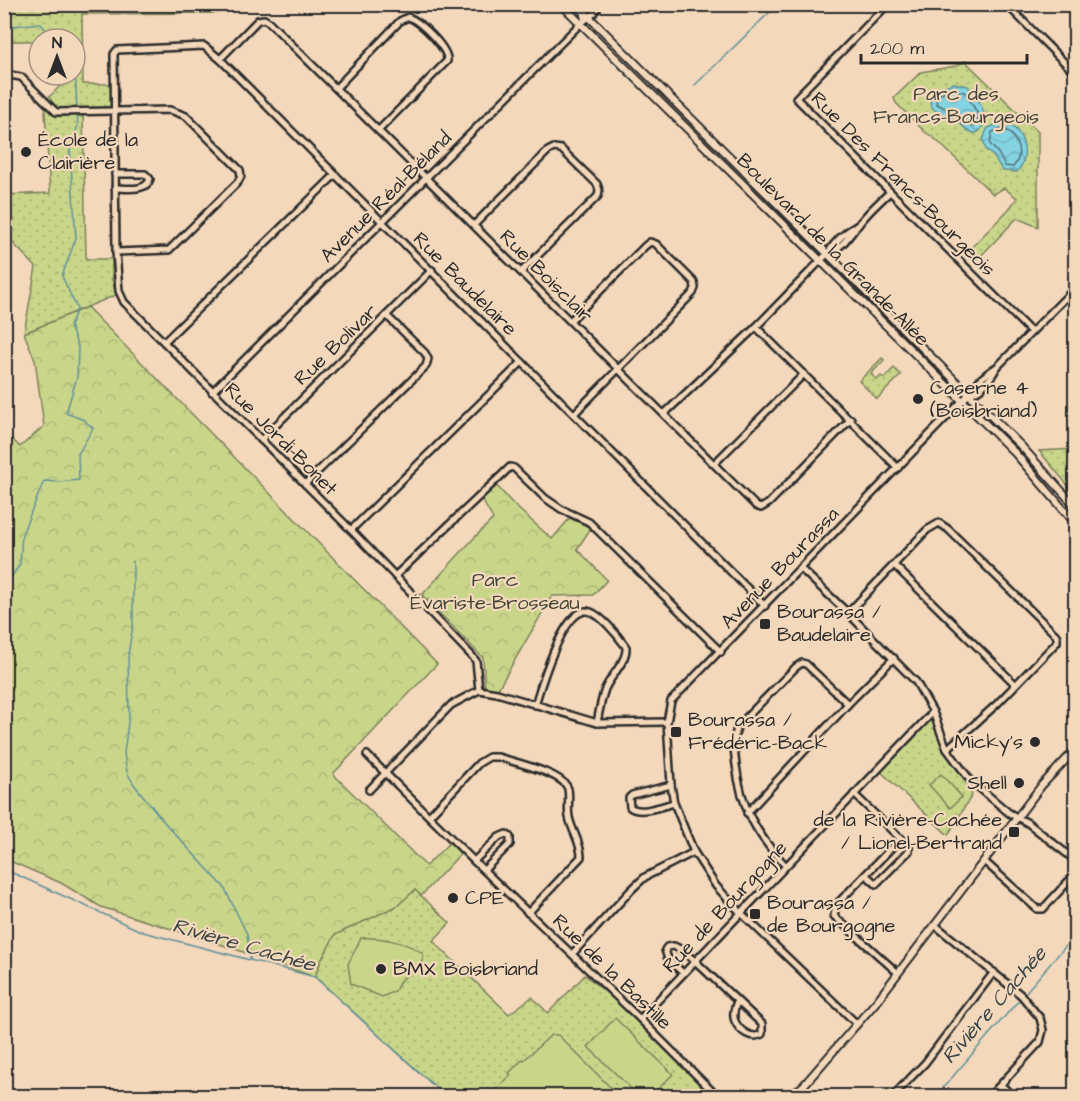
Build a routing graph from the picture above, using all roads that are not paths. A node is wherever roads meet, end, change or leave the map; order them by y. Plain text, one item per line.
1 (561, 4) edge
2 (576, 4) edge
3 (590, 4) edge
4 (600, 4) edge
5 (888, 4) edge
6 (1006, 4) edge
7 (587, 15) junction
8 (580, 24) junction
9 (117, 50) joint
10 (220, 59) junction
11 (4, 74) edge
12 (1076, 74) edge
13 (336, 88) junction
14 (114, 111) junction
15 (379, 130) junction
16 (115, 174) junction
17 (335, 175) junction
18 (427, 178) junction
19 (115, 188) junction
20 (890, 192) junction
21 (382, 223) junction
22 (474, 225) junction
23 (116, 252) junction
24 (828, 254) junction
25 (821, 261) junction
26 (432, 270) junction
27 (521, 272) junction
28 (1076, 287) edge
29 (387, 316) junction
30 (570, 321) junction
31 (756, 327) junction
32 (1031, 332) junction
33 (164, 342) junction
34 (522, 362) junction
35 (618, 369) junction
36 (804, 374) junction
37 (212, 392) junction
38 (969, 394) junction
39 (962, 402) junction
40 (574, 414) junction
41 (664, 414) junction
42 (851, 419) junction
43 (261, 440) junction
44 (714, 464) junction
45 (898, 468) junction
46 (305, 484) junction
47 (1076, 507) edge
48 (1076, 524) edge
49 (351, 530) junction
50 (894, 565) junction
51 (800, 568) junction
52 (396, 576) junction
53 (765, 606) junction
54 (848, 613) junction
55 (720, 652) junction
56 (894, 658) junction
57 (1015, 684) junction
58 (479, 690) junction
59 (848, 704) junction
60 (535, 705) junction
61 (933, 712) junction
62 (667, 722) junction
63 (597, 723) junction
64 (1076, 748) edge
65 (947, 749) junction
66 (367, 755) dead end
67 (386, 772) junction
68 (671, 785) junction
69 (369, 790) dead end
70 (854, 794) junction
71 (674, 803) junction
72 (747, 813) junction
73 (430, 815) junction
74 (1018, 818) junction
75 (901, 838) junction
76 (694, 852) junction
77 (474, 861) junction
78 (984, 861) junction
79 (1076, 861) edge
80 (785, 865) junction
81 (484, 870) junction
82 (1076, 873) edge
83 (866, 875) junction
84 (740, 912) junction
85 (528, 913) junction
86 (935, 926) junction
87 (573, 953) junction
88 (695, 961) junction
89 (994, 972) junction
90 (683, 973) junction
91 (898, 973) junction
92 (737, 1001) junction
93 (640, 1018) junction
94 (857, 1024) junction
95 (1001, 1085) junction
96 (717, 1096) edge
97 (790, 1096) edge
98 (892, 1096) edge
99 (990, 1096) edge
100 (1012, 1096) edge

1 - 8 street, Boulevard de la Grande-Allée
2 - 7 street, Boulevard de la Grande-Allée
3 - 7 street
4 - 7 street
5 - 20 street, Rue Des Francs-Bourgeois
6 - 12 street
7 - 8 street, Avenue Réal-Béland
7 - 24 street, Boulevard de la Grande-Allée
8 - 18 street, Avenue Réal-Béland
8 - 25 street, Boulevard de la Grande-Allée
9 - 10 street, Rue Baudelaire
9 - 14 street, Rue Jordi-Bonet
10 - 13 street, Rue Boisclair
10 - 17 street, Rue Baudelaire
11 - 14 street
13 - 15 street, Rue Boisclair
13 - 15 street
14 - 16 street, Rue Jordi-Bonet
14 - 23 street
15 - 18 street, Rue Boisclair
16 - 19 street, Rue Jordi-Bonet
16 - 19 street
17 - 21 street, Rue Baudelaire
17 - 33 street
18 - 21 street, Avenue Réal-Béland
18 - 22 street, Rue Boisclair
19 - 23 street, Rue Jordi-Bonet
20 - 24 street
20 - 32 street, Rue Des Francs-Bourgeois
21 - 26 street, Rue Baudelaire
21 - 37 street, Avenue Réal-Béland
22 - 27 street, Rue Boisclair
22 - 27 street
23 - 33 street, Rue Jordi-Bonet
24 - 25 street
24 - 38 street, Boulevard de la Grande-Allée
25 - 31 street
25 - 39 street, Boulevard de la Grande-Allée
26 - 29 street, Rue Bolivar
26 - 34 street, Rue Baudelaire
27 - 30 street, Rue Boisclair
28 - 32 street
29 - 43 street, Rue Bolivar
29 - 46 street
30 - 35 street, Rue Boisclair
30 - 35 street
31 - 36 street
31 - 41 street
32 - 38 street
33 - 37 street, Rue Jordi-Bonet
34 - 40 street, Rue Baudelaire
34 - 49 street
35 - 40 street
35 - 41 street, Rue Boisclair
36 - 42 street
36 - 44 street
37 - 43 street, Rue Jordi-Bonet
38 - 39 street, Avenue Bourassa
38 - 47 street, Boulevard de la Grande-Allée
39 - 45 street, Avenue Bourassa
39 - 48 street, Boulevard de la Grande-Allée
40 - 53 street, Rue Baudelaire
41 - 44 street, Rue Boisclair
42 - 44 street, Rue Boisclair
42 - 45 street
43 - 46 street, Rue Jordi-Bonet
45 - 51 street, Avenue Bourassa
46 - 49 street, Rue Jordi-Bonet
49 - 52 street, Rue Jordi-Bonet
50 - 54 street
50 - 57 street
50 - 57 street
51 - 53 street, Avenue Bourassa
51 - 54 street
52 - 55 street
52 - 58 street, Rue Jordi-Bonet
53 - 55 street, Avenue Bourassa
54 - 56 street
55 - 62 street, Avenue Bourassa
56 - 59 street
56 - 61 street
57 - 65 street
58 - 60 street
58 - 67 street
59 - 72 street
59 - 72 street
60 - 63 street
60 - 63 street
61 - 65 street
61 - 70 street, Rue de Bourgogne
62 - 63 street
62 - 68 street, Avenue Bourassa
64 - 74 street
65 - 74 street
66 - 67 street, Rue de la Bastille
67 - 69 street
67 - 73 street, Rue de la Bastille
68 - 71 street, Avenue Bourassa
68 - 71 street
70 - 75 street
70 - 80 street, Rue de Bourgogne
71 - 76 street, Avenue Bourassa
72 - 80 street
73 - 77 street, Rue de la Bastille
73 - 85 street
74 - 78 street
74 - 79 street
75 - 83 street
75 - 83 street
76 - 84 street, Avenue Bourassa
76 - 87 street
77 - 81 street, Rue de la Bastille
77 - 81 street
78 - 82 street
78 - 86 street
80 - 84 street, Rue de Bourgogne
81 - 85 street, Rue de la Bastille
83 - 91 street
84 - 88 street, Rue de Bourgogne
84 - 94 street, Avenue Bourassa
85 - 87 street, Rue de la Bastille
86 - 89 street
86 - 91 street
87 - 93 street, Rue de la Bastille
88 - 90 street, Rue de Bourgogne
88 - 90 street
88 - 92 street
89 - 95 street
89 - 98 street
90 - 93 street, Rue de Bourgogne
91 - 94 street
92 - 92 street
93 - 96 street, Rue de la Bastille
94 - 97 street
95 - 99 street
95 - 100 street

